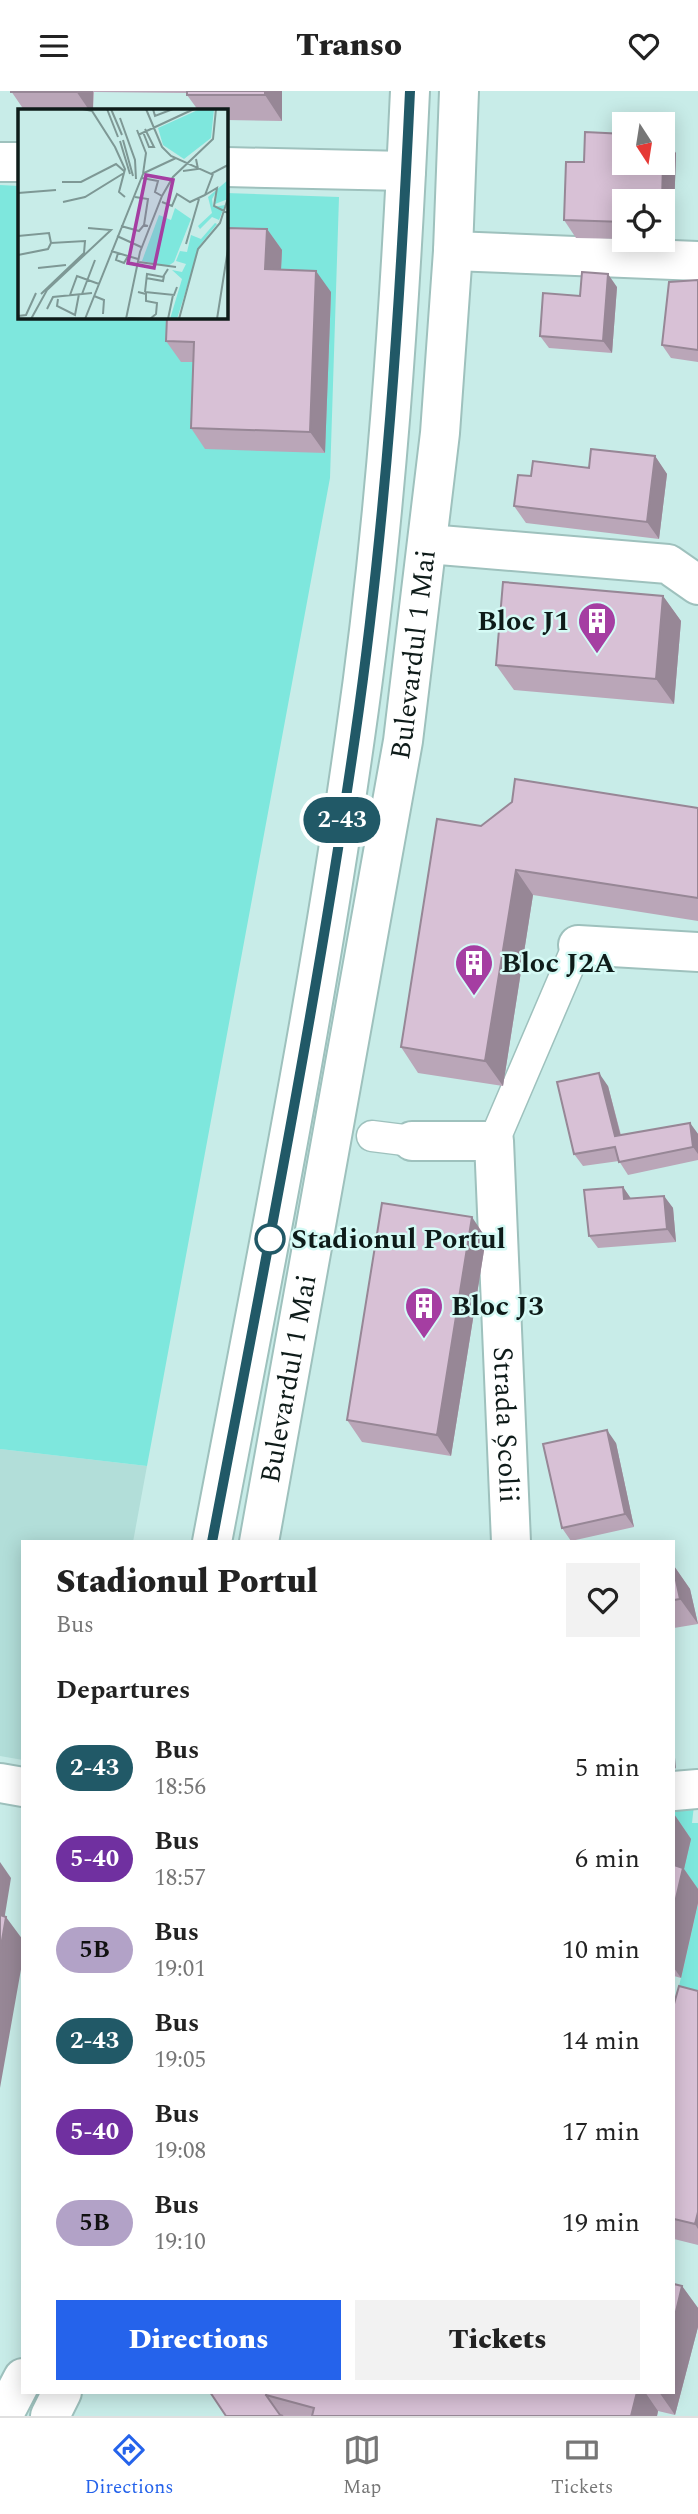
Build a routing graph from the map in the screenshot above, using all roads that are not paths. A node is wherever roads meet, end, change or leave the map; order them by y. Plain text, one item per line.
1 (410, 91) edge
2 (459, 91) edge
3 (0, 162) edge
4 (18, 162) edge
5 (228, 167) edge
6 (406, 171) junction
7 (453, 251) junction
8 (698, 261) edge
9 (428, 544) junction
10 (698, 585) edge
11 (578, 945) joint
12 (698, 952) edge
13 (372, 1136) dead end
14 (412, 1141) joint
15 (494, 1141) junction
16 (212, 1540) edge
17 (259, 1540) edge
18 (512, 1540) edge
19 (0, 1783) edge
20 (21, 1787) edge
21 (698, 1789) edge
22 (675, 1790) edge
23 (21, 2382) edge
24 (61, 2394) edge
25 (3, 2416) edge
26 (50, 2416) edge

1 - 6 main road, Bulevardul 1 Mai
2 - 7 main road, Bulevardul 1 Mai
3 - 4 main road
5 - 6 main road
6 - 16 main road, Bulevardul 1 Mai
7 - 8 main road
7 - 9 main road, Bulevardul 1 Mai
9 - 10 main road
9 - 17 main road, Bulevardul 1 Mai
11 - 12 main road
11 - 15 street, Strada Școlii
13 - 14 street
14 - 15 main road
15 - 18 main road, Strada Școlii
19 - 20 main road
21 - 22 main road
23 - 25 main road
24 - 26 main road

